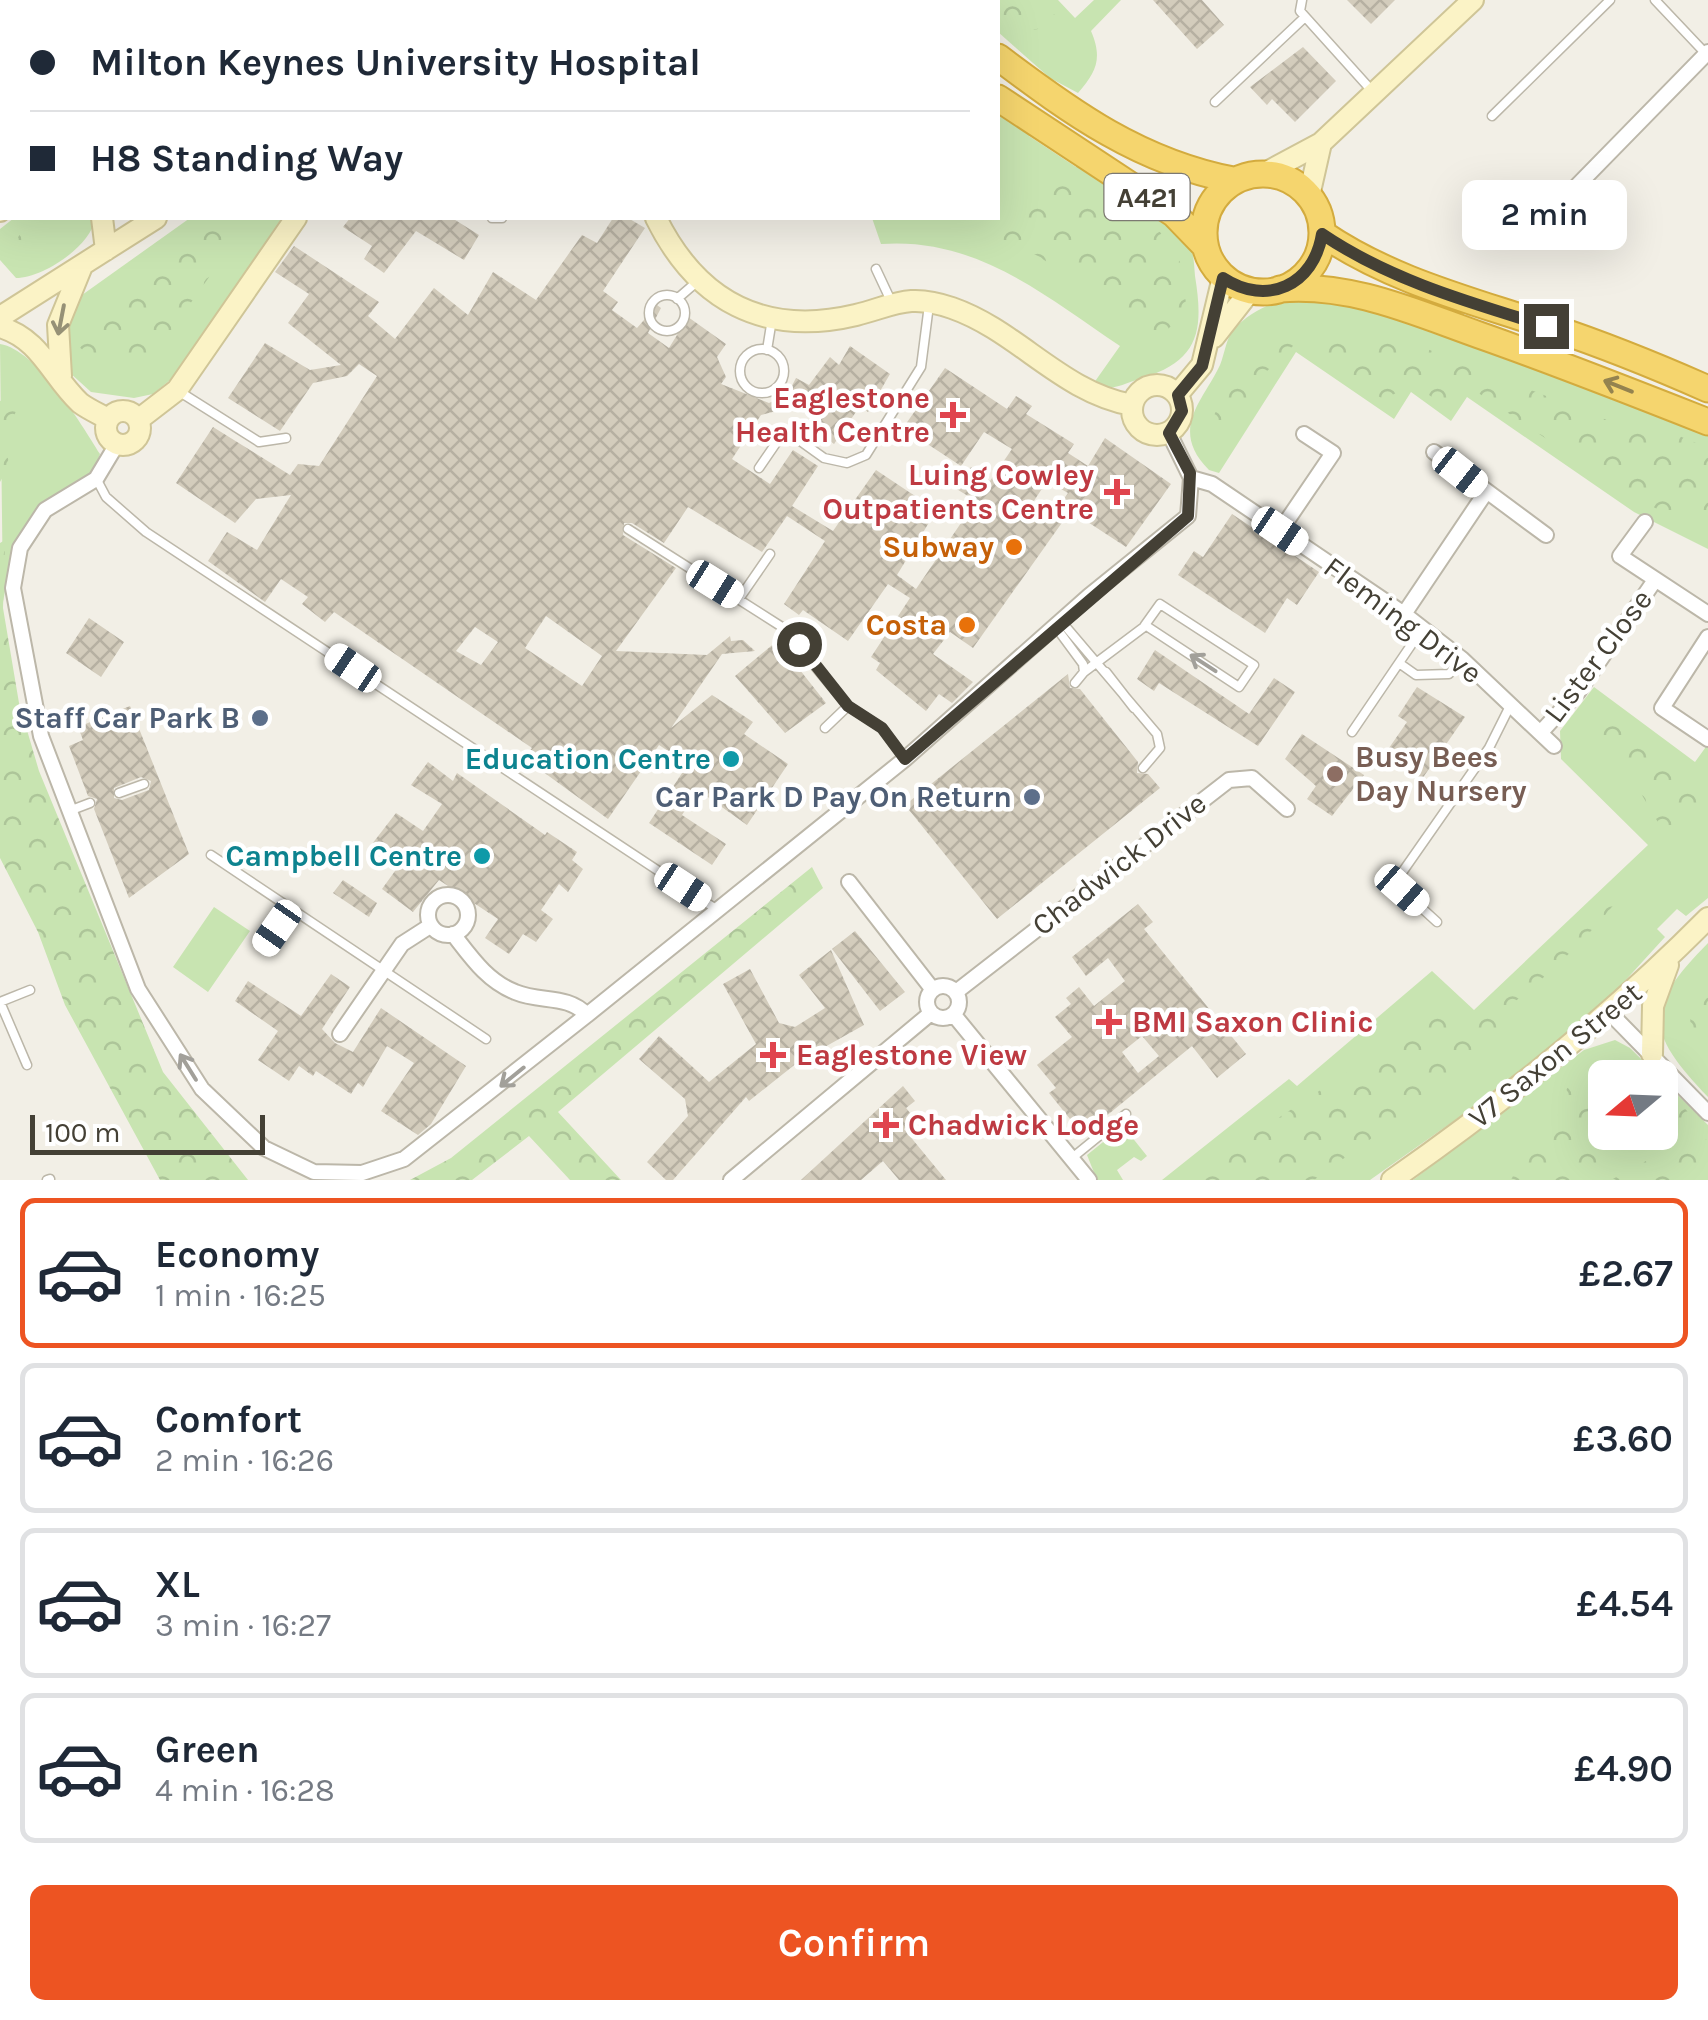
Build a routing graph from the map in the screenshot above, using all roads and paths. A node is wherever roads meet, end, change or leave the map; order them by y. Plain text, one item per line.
1 (1302, 0) edge
2 (1610, 0) edge
3 (1656, 0) edge
4 (1464, 3) edge
5 (1305, 17) junction
6 (1707, 54) edge
7 (1000, 59) edge
8 (1375, 94) junction
9 (1000, 99) edge
10 (1215, 102) dead end
11 (1492, 116) dead end
12 (1321, 143) junction
13 (1264, 172) junction
14 (1233, 180) junction
15 (1568, 195) dead end
16 (1309, 196) junction
17 (102, 220) edge
18 (153, 220) edge
19 (295, 220) edge
20 (657, 220) edge
21 (1322, 234) junction
22 (1204, 245) junction
23 (106, 250) junction
24 (82, 266) junction
25 (876, 268) dead end
26 (1223, 278) junction
27 (699, 280) junction
28 (1280, 289) junction
29 (1250, 291) junction
30 (677, 299) junction
31 (929, 300) junction
32 (891, 302) junction
33 (0, 318) edge
34 (772, 319) junction
35 (0, 328) edge
36 (1208, 344) junction
37 (767, 350) junction
38 (61, 378) junction
39 (1708, 389) edge
40 (176, 390) junction
41 (1178, 395) junction
42 (1132, 404) junction
43 (108, 419) junction
44 (138, 420) junction
45 (1708, 422) edge
46 (1169, 433) junction
47 (1304, 434) dead end
48 (286, 438) dead end
49 (116, 444) junction
50 (1434, 452) dead end
51 (759, 468) dead end
52 (1191, 478) junction
53 (96, 479) junction
54 (1486, 492) junction
55 (1644, 522) dead end
56 (628, 528) dead end
57 (1280, 531) junction
58 (1546, 536) dead end
59 (770, 554) dead end
60 (1654, 580) junction
61 (739, 599) junction
62 (1404, 614) junction
63 (1708, 614) edge
64 (1058, 623) junction
65 (1145, 625) junction
66 (1422, 628) junction
67 (1708, 638) edge
68 (1462, 660) junction
69 (1399, 663) junction
70 (1094, 664) junction
71 (1084, 672) junction
72 (1075, 683) dead end
73 (1511, 704) junction
74 (848, 706) junction
75 (825, 728) dead end
76 (1542, 731) junction
77 (1352, 732) dead end
78 (1708, 739) edge
79 (1554, 746) dead end
80 (905, 759) junction
81 (1143, 768) dead end
82 (144, 784) dead end
83 (119, 794) dead end
84 (90, 803) dead end
85 (1287, 808) dead end
86 (70, 811) junction
87 (211, 855) dead end
88 (849, 882) dead end
89 (291, 908) junction
90 (716, 908) junction
91 (1708, 918) edge
92 (1437, 922) dead end
93 (430, 926) junction
94 (453, 934) junction
95 (263, 948) dead end
96 (1673, 954) junction
97 (384, 969) junction
98 (30, 990) dead end
99 (933, 990) junction
100 (956, 992) junction
101 (931, 1012) junction
102 (1610, 1013) junction
103 (954, 1014) junction
104 (587, 1015) junction
105 (340, 1034) dead end
106 (486, 1039) dead end
107 (1652, 1054) junction
108 (27, 1065) dead end
109 (1708, 1113) edge
110 (1126, 1114) dead end
111 (1072, 1158) junction
112 (731, 1180) edge
113 (1089, 1180) edge
114 (1392, 1180) edge

1 - 5 lane
2 - 11 lane
3 - 6 lane
4 - 8 street
5 - 8 lane
5 - 10 lane
6 - 15 street
7 - 14 highway, A421
8 - 12 street
9 - 22 highway, A421
12 - 13 street
12 - 16 street
13 - 14 highway
13 - 16 highway
14 - 22 highway
16 - 21 highway
17 - 23 street
18 - 23 street
19 - 40 street
20 - 27 street
21 - 28 highway
21 - 39 highway
22 - 26 highway
23 - 24 street
24 - 33 street
24 -> 38 street
25 - 32 lane
26 - 29 highway
26 - 36 street
27 - 30 lane
27 - 34 street
28 - 29 highway
45 -> 28 highway
29 - 36 street
30 - 30 lane
31 - 32 street
31 - 42 street
31 - 51 lane
32 - 34 street
34 - 37 lane
35 - 38 street
36 - 41 street
37 - 37 lane
38 - 43 street
40 - 44 street
40 - 48 lane
41 - 42 street
41 - 46 street
42 - 46 street
43 - 44 street
43 - 49 street
44 - 49 street
46 - 52 street
47 - 57 street
49 - 53 street
50 - 54 street
52 - 57 street, Fleming Drive
52 - 64 street
53 - 86 street
53 - 90 lane
54 - 58 street
54 - 62 street
55 - 60 street, Lister Close
56 - 61 lane
57 - 62 street, Fleming Drive
59 - 61 lane
60 - 63 street, Lister Close
60 - 76 street, Lister Close
61 - 74 lane
62 - 66 street, Fleming Drive
64 - 70 lane
64 - 71 lane
64 - 80 street
65 -> 65 lane
65 - 70 lane
66 - 68 street, Fleming Drive
66 - 69 lane
67 - 78 street
68 - 69 lane
68 - 73 street, Fleming Drive
69 - 77 lane
70 - 71 lane
70 - 81 lane
71 - 72 lane
73 - 76 street, Fleming Drive
73 - 92 lane
74 - 75 lane
74 - 80 lane
76 - 79 street, Fleming Drive
80 - 90 street
82 - 83 lane
84 - 86 lane
85 - 100 street, Chadwick Drive
104 -> 86 street
87 - 89 lane
88 - 99 street
89 - 95 lane
89 - 97 lane
90 - 104 street
91 - 96 street, V7 Saxon Street
93 - 94 street
93 - 94 street
93 - 97 street
94 - 104 street
96 - 102 street, V7 Saxon Street
96 - 107 street
97 - 105 street
97 - 106 lane
98 - 108 lane
99 - 100 street
99 - 101 street
100 - 103 street
101 - 103 street
101 - 112 street
102 - 107 street
102 - 114 street, V7 Saxon Street
103 - 111 street
107 - 109 street
110 - 111 lane
111 - 113 street

